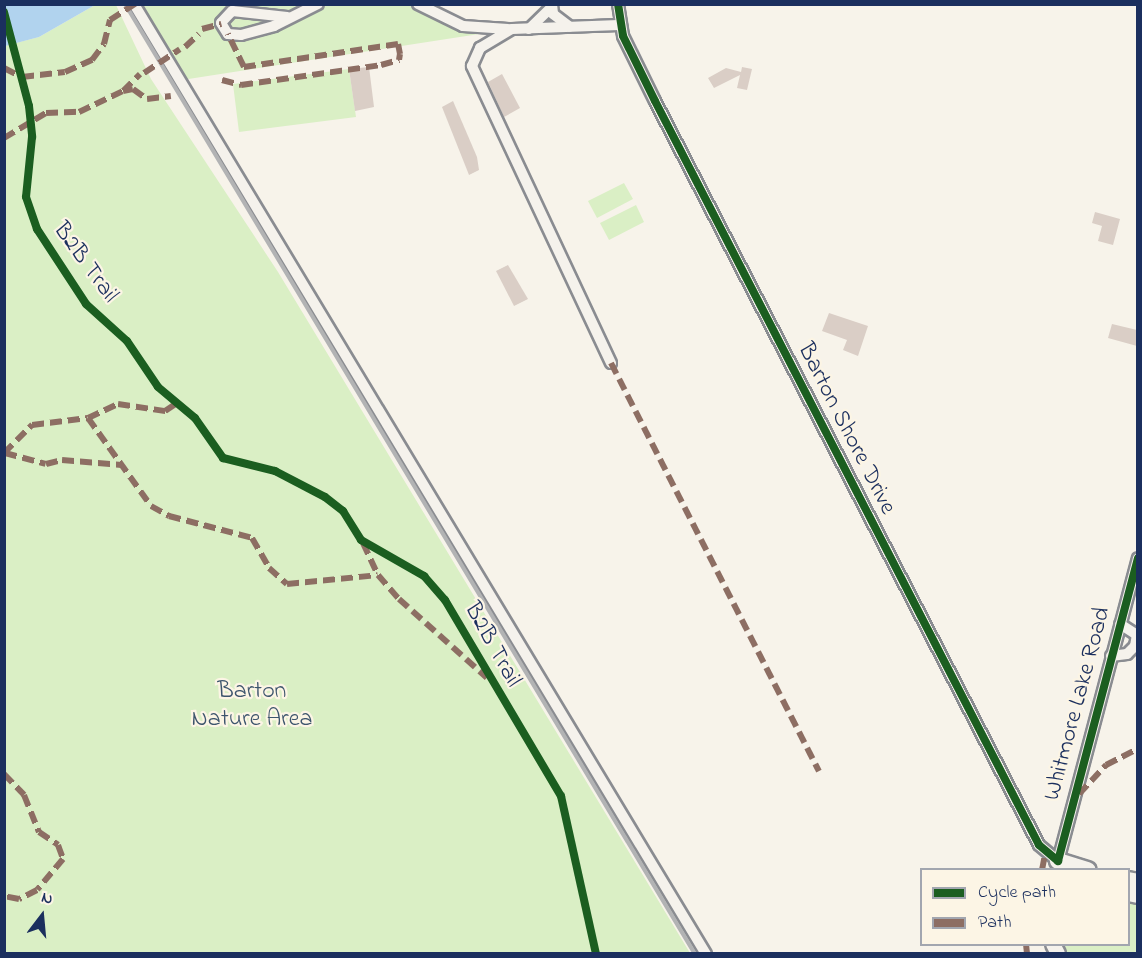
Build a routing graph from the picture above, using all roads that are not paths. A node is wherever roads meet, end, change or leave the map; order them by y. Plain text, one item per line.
1 (134, 4) edge
2 (318, 4) edge
3 (418, 4) edge
4 (618, 4) edge
5 (552, 6) edge
6 (227, 8) edge
7 (287, 17) junction
8 (619, 25) junction
9 (570, 27) junction
10 (512, 29) junction
11 (529, 29) junction
12 (610, 363) dead end
13 (1137, 558) edge
14 (1120, 624) junction
15 (1111, 656) junction
16 (1057, 866) edge
17 (1072, 868) edge
18 (706, 954) edge

1 - 18 street
2 - 7 street
3 - 10 street
4 - 8 street, Barton Shore Drive
5 - 9 street
5 - 11 street
6 - 7 street
6 - 7 street
8 - 9 street
8 - 16 street, Barton Shore Drive
9 - 11 street
10 - 11 street
10 - 12 street
13 - 14 street, Whitmore Lake Road
14 - 15 street, Whitmore Lake Road
14 - 15 street
15 - 16 street, Whitmore Lake Road
16 - 17 highway

